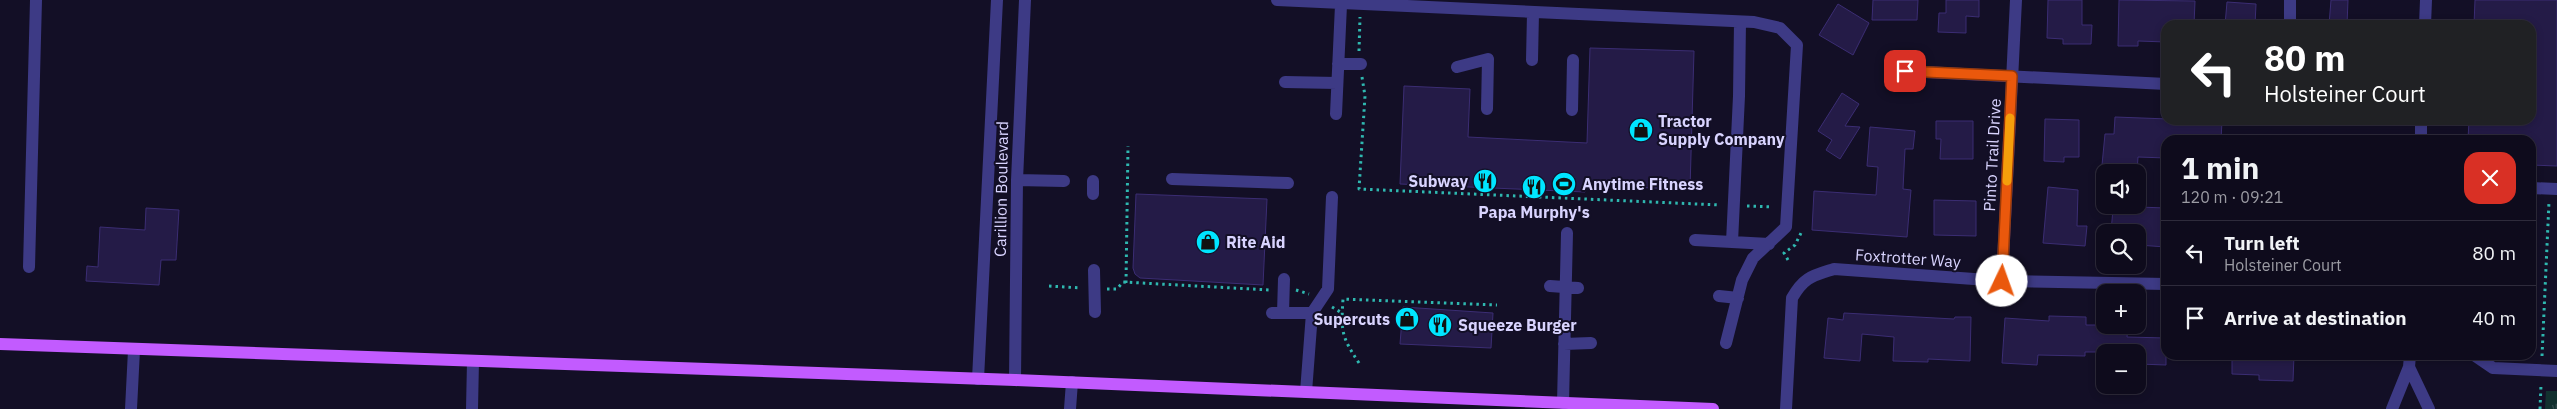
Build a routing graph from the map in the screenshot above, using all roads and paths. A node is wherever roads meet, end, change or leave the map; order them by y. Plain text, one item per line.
1 (36, 0) edge
2 (997, 0) edge
3 (1025, 0) edge
4 (1277, 0) edge
5 (2016, 0) edge
6 (2290, 0) edge
7 (2426, 0) edge
8 (1341, 5) junction
9 (1360, 6) junction
10 (1534, 13) junction
11 (2290, 20) edge
12 (2425, 20) edge
13 (1740, 22) junction
14 (1532, 60) dead end
15 (1573, 60) dead end
16 (1338, 64) junction
17 (1361, 64) junction
18 (1457, 67) dead end
19 (1905, 71) dead end
20 (2012, 76) junction
21 (1285, 82) dead end
22 (1337, 83) junction
23 (2161, 84) edge
24 (1488, 109) dead end
25 (1572, 110) dead end
26 (1336, 114) dead end
27 (1128, 146) dead end
28 (1172, 179) dead end
29 (1017, 180) junction
30 (1064, 181) dead end
31 (1093, 181) dead end
32 (1288, 183) dead end
33 (2536, 188) edge
34 (2553, 189) edge
35 (1093, 194) dead end
36 (1332, 197) dead end
37 (1734, 206) junction
38 (1786, 223) junction
39 (1567, 233) dead end
40 (1695, 240) dead end
41 (1732, 242) junction
42 (1769, 244) junction
43 (1788, 260) dead end
44 (29, 266) dead end
45 (1094, 270) dead end
46 (2002, 281) junction
47 (1126, 283) junction
48 (2161, 284) edge
49 (1284, 285) junction
50 (1049, 286) dead end
51 (1550, 286) dead end
52 (1565, 286) junction
53 (1094, 288) junction
54 (1578, 288) dead end
55 (1719, 296) dead end
56 (1738, 298) junction
57 (1320, 300) junction
58 (1497, 305) dead end
59 (1095, 312) dead end
60 (1312, 313) junction
61 (1342, 313) junction
62 (1591, 343) dead end
63 (0, 344) edge
64 (1564, 344) junction
65 (1726, 344) dead end
66 (134, 350) junction
67 (2481, 360) edge
68 (2409, 361) edge
69 (473, 362) junction
70 (1359, 363) dead end
71 (2542, 370) junction
72 (2557, 371) edge
73 (978, 378) junction
74 (1015, 380) junction
75 (1072, 382) junction
76 (1306, 392) junction
77 (1563, 403) junction
78 (131, 409) edge
79 (472, 409) edge
80 (1070, 409) edge
81 (1713, 409) edge
82 (1786, 409) edge
83 (2392, 409) edge
84 (2429, 409) edge
85 (2540, 409) edge

1 - 44 street
2 - 73 street, Carillion Boulevard
3 - 29 street, Carillion Boulevard
4 - 8 street
5 - 20 street, Pinto Trail Drive
6 - 11 street
7 - 12 street
8 - 9 street
8 - 16 street
9 - 10 street
9 - 17 path
10 - 13 street
10 - 14 street
13 - 37 street
13 - 38 street
15 - 25 street
16 - 17 street
16 - 22 street
17 - 37 path
18 - 24 street
19 - 20 street
20 - 23 street
20 - 46 street, Pinto Trail Drive
21 - 22 street
22 - 26 street
27 - 47 path
28 - 32 street
29 - 30 street
29 - 74 street, Carillion Boulevard
31 - 35 street
33 - 34 street
34 - 71 path
36 - 57 street
37 - 38 path
37 - 41 street
38 - 42 street
38 - 43 path
39 - 52 street
40 - 41 street
41 - 42 street
42 - 56 street
45 - 53 street
46 - 48 street, Foxtrotter Way
46 - 82 street, Foxtrotter Way
47 - 49 path
47 - 53 path
49 - 57 path
49 - 60 street
50 - 53 path
51 - 52 street
52 - 54 street
52 - 64 street
53 - 59 street
55 - 56 street
56 - 65 street
57 - 60 street
57 - 61 path
58 - 61 path
60 - 76 street
61 - 70 path
62 - 64 street
63 - 66 main road
64 - 77 street
66 - 69 main road
66 - 78 street
67 - 71 street
68 - 83 street
68 - 84 street
69 - 73 main road
69 - 79 street
71 - 72 street
71 - 85 path
73 - 74 main road
74 - 75 main road
75 - 76 main road
75 - 80 street
76 - 77 main road
77 - 81 main road

